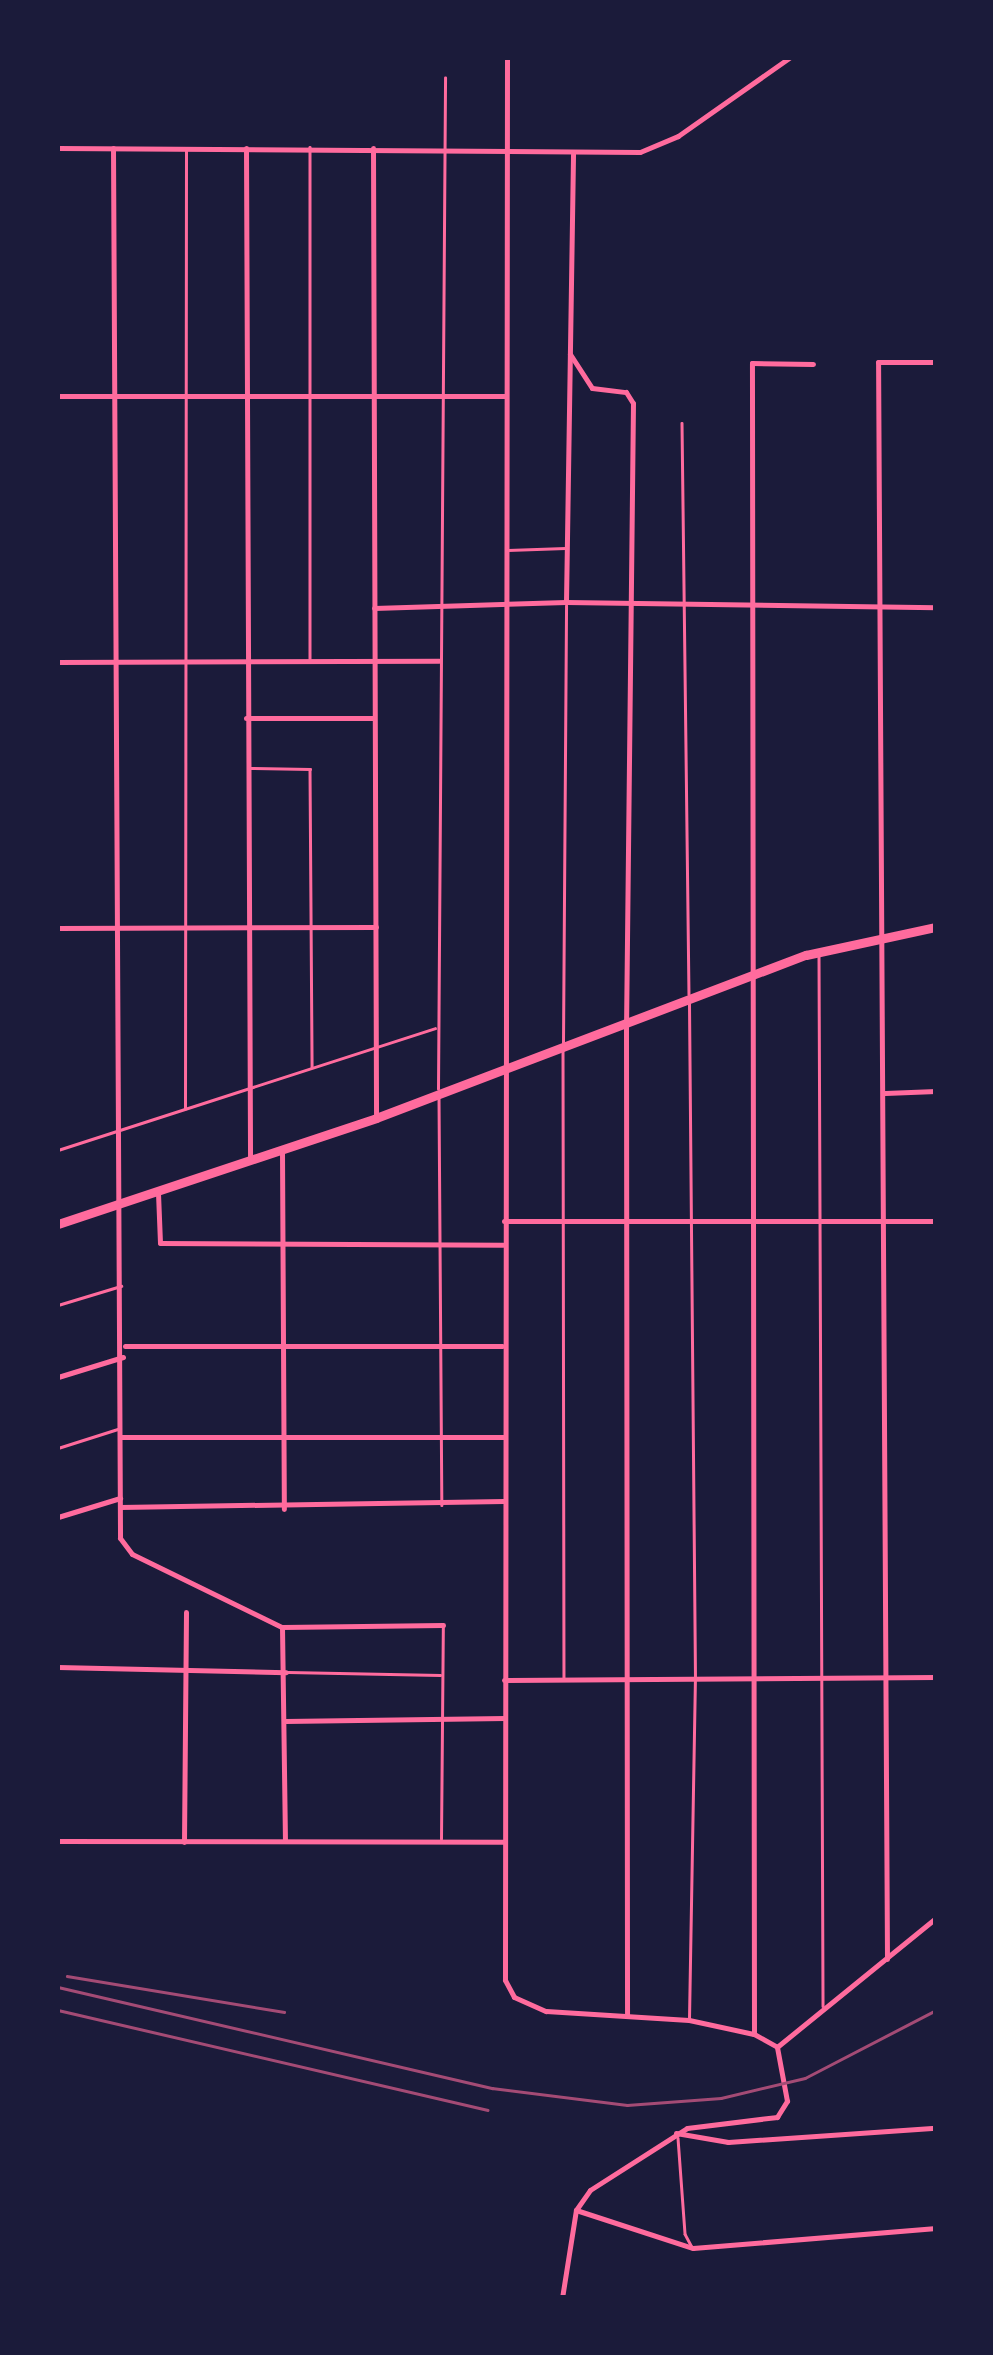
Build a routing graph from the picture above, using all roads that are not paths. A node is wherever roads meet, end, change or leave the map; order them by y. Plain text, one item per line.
1 (507, 58) edge
2 (789, 58) edge
3 (445, 78) dead end
4 (310, 147) junction
5 (58, 148) edge
6 (113, 148) junction
7 (246, 148) junction
8 (373, 148) junction
9 (444, 148) junction
10 (186, 149) junction
11 (507, 153) junction
12 (573, 154) junction
13 (570, 354) junction
14 (936, 362) edge
15 (813, 364) dead end
16 (58, 396) edge
17 (184, 396) junction
18 (247, 396) junction
19 (374, 396) junction
20 (506, 396) junction
21 (115, 397) junction
22 (311, 398) junction
23 (443, 398) junction
24 (682, 423) dead end
25 (566, 548) junction
26 (506, 550) junction
27 (566, 602) junction
28 (504, 604) junction
29 (688, 604) junction
30 (628, 605) junction
31 (441, 606) junction
32 (756, 606) junction
33 (374, 608) junction
34 (880, 608) junction
35 (936, 608) edge
36 (373, 661) junction
37 (439, 661) junction
38 (58, 662) edge
39 (117, 662) junction
40 (186, 662) junction
41 (245, 662) junction
42 (310, 662) junction
43 (246, 718) junction
44 (373, 718) junction
45 (248, 768) junction
46 (376, 927) junction
47 (58, 928) edge
48 (936, 928) edge
49 (186, 929) junction
50 (249, 929) junction
51 (116, 930) junction
52 (312, 930) junction
53 (880, 936) junction
54 (819, 950) junction
55 (754, 974) junction
56 (689, 999) junction
57 (626, 1025) junction
58 (436, 1028) junction
59 (375, 1048) junction
60 (563, 1048) junction
61 (312, 1068) junction
62 (501, 1070) junction
63 (250, 1088) junction
64 (936, 1090) edge
65 (439, 1093) junction
66 (885, 1093) junction
67 (185, 1109) junction
68 (376, 1118) junction
69 (116, 1131) junction
70 (282, 1149) junction
71 (58, 1150) edge
72 (250, 1159) junction
73 (158, 1190) junction
74 (120, 1203) junction
75 (693, 1219) junction
76 (502, 1220) junction
77 (564, 1220) junction
78 (627, 1220) junction
79 (823, 1220) junction
80 (884, 1220) junction
81 (758, 1221) junction
82 (936, 1221) edge
83 (58, 1224) edge
84 (503, 1244) junction
85 (285, 1246) junction
86 (441, 1246) junction
87 (122, 1286) junction
88 (58, 1305) edge
89 (284, 1345) junction
90 (123, 1346) junction
91 (502, 1346) junction
92 (442, 1347) junction
93 (122, 1356) junction
94 (58, 1377) edge
95 (120, 1432) junction
96 (504, 1437) junction
97 (441, 1438) junction
98 (284, 1439) junction
99 (58, 1448) edge
100 (120, 1498) junction
101 (504, 1501) junction
102 (442, 1505) junction
103 (120, 1508) junction
104 (284, 1509) junction
105 (58, 1517) edge
106 (186, 1612) dead end
107 (443, 1626) joint
108 (282, 1627) junction
109 (58, 1667) edge
110 (186, 1670) junction
111 (286, 1672) junction
112 (442, 1674) junction
113 (758, 1678) junction
114 (822, 1678) junction
115 (885, 1678) junction
116 (936, 1678) edge
117 (628, 1679) junction
118 (695, 1679) junction
119 (504, 1680) junction
120 (564, 1680) junction
121 (440, 1718) junction
122 (505, 1718) junction
123 (286, 1721) junction
124 (442, 1840) junction
125 (285, 1841) junction
126 (58, 1842) edge
127 (184, 1842) junction
128 (504, 1842) junction
129 (936, 1918) edge
130 (887, 1959) junction
131 (823, 2012) junction
132 (627, 2015) junction
133 (689, 2020) junction
134 (754, 2034) junction
135 (777, 2047) junction
136 (936, 2128) edge
137 (676, 2133) junction
138 (576, 2210) junction
139 (936, 2228) edge
140 (693, 2248) junction
141 (562, 2296) edge

1 - 11 street
2 - 12 street
3 - 9 lane
4 - 7 street
4 - 8 street
4 - 22 lane
5 - 6 street
6 - 10 street
6 - 21 street
7 - 10 street
7 - 18 street
8 - 9 street
8 - 19 street
9 - 11 street
9 - 23 lane
10 - 17 lane
11 - 12 street
11 - 20 street
12 - 13 street
13 - 25 street
13 - 30 street
14 - 34 street
15 - 32 street
16 - 21 street
17 - 18 street
17 - 21 street
17 - 40 lane
18 - 22 street
18 - 41 street
19 - 22 street
19 - 23 street
19 - 33 street
20 - 23 street
20 - 26 street
21 - 39 street
22 - 42 lane
23 - 31 lane
24 - 29 lane
25 - 26 lane
25 - 27 street
26 - 28 street
27 - 28 street
27 - 30 street
27 - 60 lane
28 - 31 street
28 - 62 street
29 - 30 street
29 - 32 street
29 - 56 lane
30 - 57 street
31 - 33 street
31 - 37 lane
32 - 34 street
32 - 55 street
33 - 36 street
34 - 35 street
34 - 53 street
36 - 37 street
36 - 42 street
36 - 44 street
37 - 58 lane
38 - 39 street
39 - 40 street
39 - 51 street
40 - 41 street
40 - 49 lane
41 - 42 street
41 - 43 street
43 - 44 street
43 - 45 street
44 - 46 street
45 - 50 street
45 - 52 lane
46 - 52 street
46 - 59 street
47 - 51 street
48 - 53 main road
49 - 50 street
49 - 51 street
49 - 67 lane
50 - 52 street
50 - 63 street
51 - 69 street
52 - 61 lane
53 - 54 main road
53 - 66 street
54 - 55 main road
54 - 79 lane
55 - 56 main road
55 - 81 street
56 - 57 main road
56 - 75 lane
57 - 60 main road
57 - 78 street
58 - 59 lane
58 - 65 lane
59 - 61 lane
59 - 68 street
60 - 62 main road
60 - 77 lane
61 - 63 lane
62 - 65 main road
62 - 76 street
63 - 67 lane
63 - 72 street
64 - 66 street
65 - 68 main road
65 - 86 lane
66 - 80 street
67 - 69 lane
68 - 70 main road
69 - 71 lane
69 - 74 street
70 - 72 main road
70 - 85 street
72 - 73 main road
73 - 74 main road
73 - 85 street
74 - 83 main road
74 - 87 street
75 - 78 street
75 - 81 street
75 - 118 lane
76 - 77 street
76 - 84 street
77 - 78 street
77 - 120 lane
78 - 117 street
79 - 80 street
79 - 81 street
79 - 114 lane
80 - 82 street
80 - 115 street
81 - 113 street
84 - 86 street
84 - 91 street
85 - 86 street
85 - 89 street
86 - 92 lane
87 - 88 lane
87 - 90 street
89 - 90 street
89 - 92 street
89 - 98 street
90 - 93 street
91 - 92 street
91 - 96 street
92 - 97 lane
93 - 94 street
93 - 95 street
95 - 98 street
95 - 99 lane
95 - 100 street
96 - 97 street
96 - 101 street
97 - 98 street
97 - 102 lane
98 - 104 street
100 - 103 street
100 - 105 street
101 - 102 street
101 - 119 street
102 - 104 street
103 - 104 street
103 - 108 street
106 - 110 street
107 - 108 street
107 - 112 lane
108 - 111 street
109 - 110 street
110 - 111 street
110 - 127 street
111 - 112 lane
111 - 123 street
112 - 121 lane
113 - 114 street
113 - 118 street
113 - 134 street
114 - 115 street
114 - 131 lane
115 - 116 street
115 - 130 street
117 - 118 street
117 - 120 street
117 - 132 street
118 - 133 lane
119 - 120 street
119 - 122 street
121 - 122 street
121 - 123 street
121 - 124 lane
122 - 128 street
123 - 125 street
124 - 125 street
124 - 128 street
125 - 127 street
126 - 127 street
128 - 132 street
129 - 130 street
130 - 131 street
131 - 135 street
132 - 133 street
133 - 134 street
134 - 135 street
135 - 137 street
136 - 137 street
137 - 138 street
137 - 140 lane
138 - 140 street
138 - 141 street
139 - 140 street

